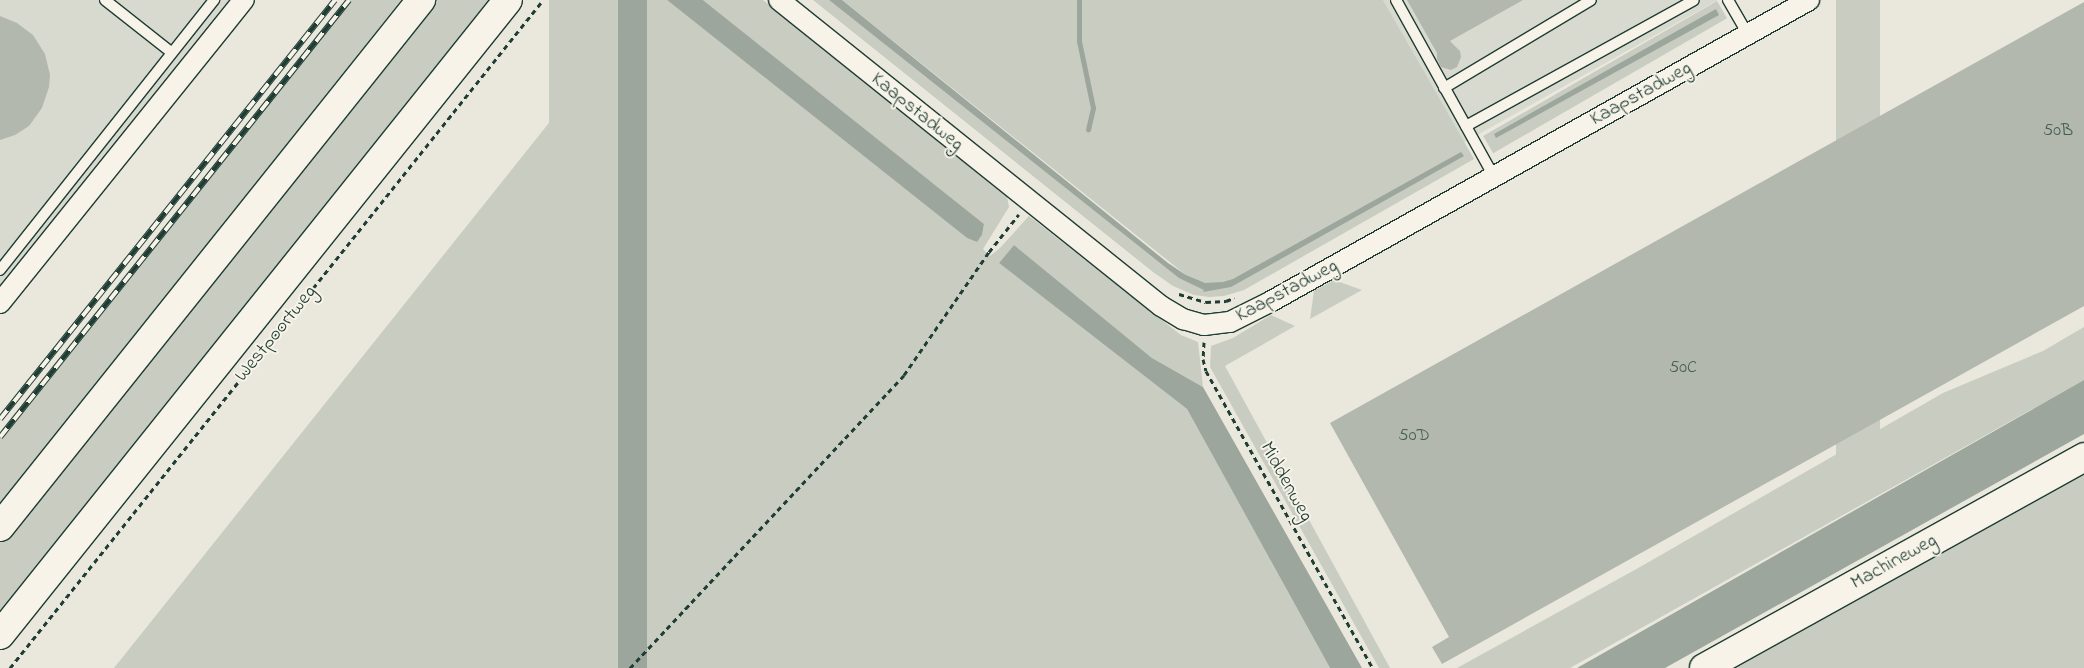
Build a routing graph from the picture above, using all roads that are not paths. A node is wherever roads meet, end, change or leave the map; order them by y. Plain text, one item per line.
1 (105, 0) edge
2 (214, 0) edge
3 (244, 0) edge
4 (421, 0) edge
5 (508, 0) edge
6 (779, 0) edge
7 (1396, 0) edge
8 (1591, 0) edge
9 (1694, 0) edge
10 (1728, 0) edge
11 (1809, 0) edge
12 (1748, 34) junction
13 (172, 53) junction
14 (1444, 88) junction
15 (1466, 126) junction
16 (1494, 177) junction
17 (0, 270) edge
18 (0, 303) edge
19 (2084, 457) edge
20 (0, 527) edge
21 (0, 635) edge
22 (1704, 668) edge

1 - 13 lane
2 - 13 lane
3 - 18 street
4 - 20 main road
5 - 21 main road, Westpoortweg
6 - 16 street, Kaapstadweg
7 - 14 lane
8 - 14 lane
9 - 15 lane
10 - 12 lane
11 - 12 street, Kaapstadweg
12 - 16 street, Kaapstadweg
13 - 17 lane
14 - 15 lane
15 - 16 lane
19 - 22 main road, Machineweg

